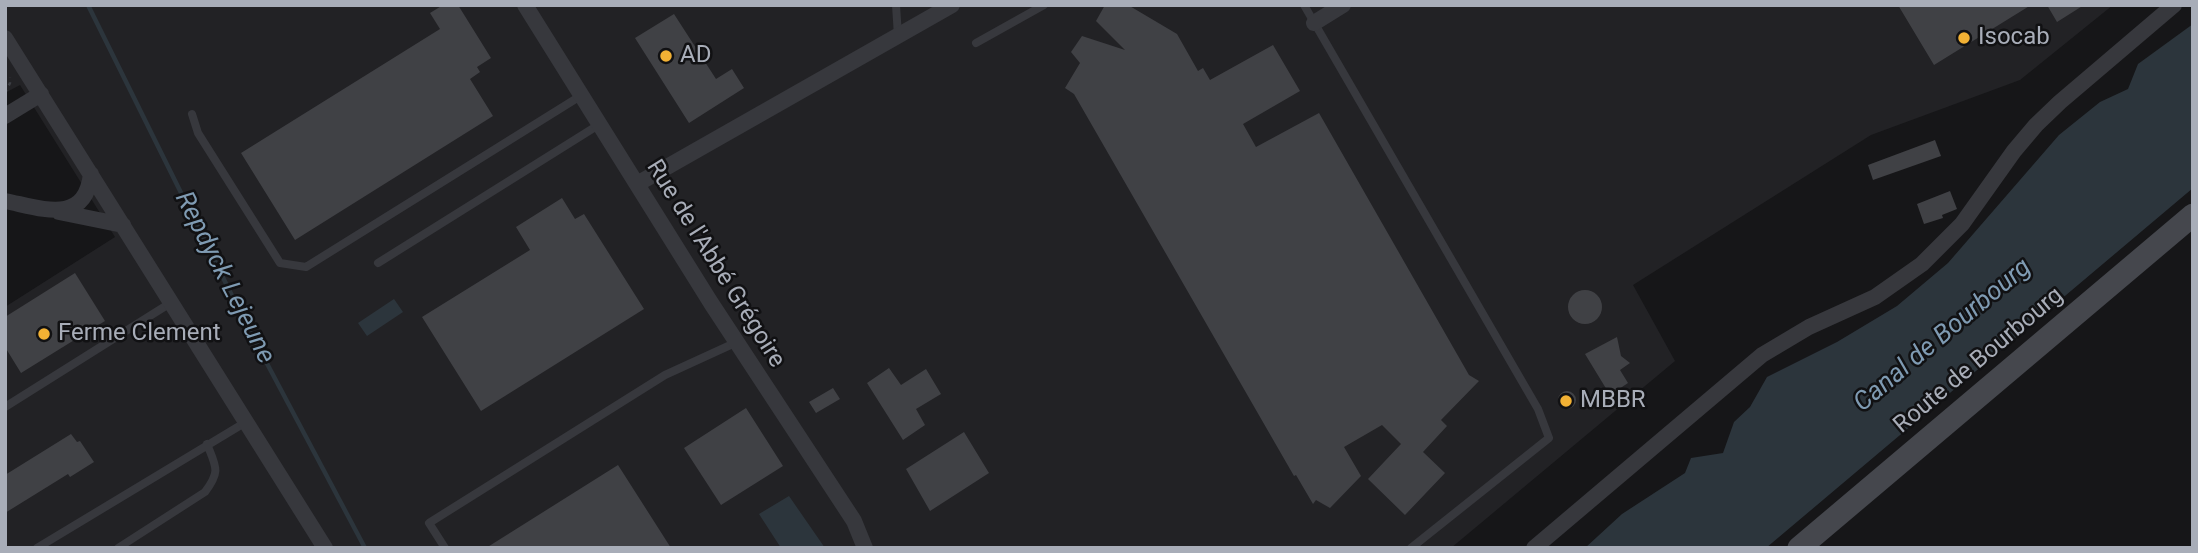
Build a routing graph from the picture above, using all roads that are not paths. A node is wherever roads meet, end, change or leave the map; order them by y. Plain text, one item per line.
1 (525, 5) edge
2 (896, 5) edge
3 (952, 5) edge
4 (1044, 5) edge
5 (1304, 5) edge
6 (1343, 5) edge
7 (2174, 5) edge
8 (1314, 23) junction
9 (898, 36) junction
10 (5, 38) edge
11 (976, 43) dead end
12 (41, 94) junction
13 (582, 95) junction
14 (192, 114) dead end
15 (5, 116) edge
16 (600, 124) junction
17 (91, 174) junction
18 (637, 184) junction
19 (5, 201) edge
20 (50, 210) junction
21 (2193, 215) edge
22 (123, 225) junction
23 (378, 263) dead end
24 (172, 302) junction
25 (737, 342) junction
26 (5, 407) edge
27 (246, 422) junction
28 (208, 444) junction
29 (37, 548) edge
30 (118, 548) edge
31 (325, 548) edge
32 (445, 548) edge
33 (864, 548) edge
34 (1411, 548) edge
35 (1534, 548) edge
36 (1799, 548) edge

1 - 13 street, Rue de l'Abbé Grégoire
2 - 9 lane
3 - 9 street
4 - 11 lane
5 - 8 lane
6 - 8 street
7 - 35 street
8 - 34 lane
9 - 18 street
10 - 12 street
12 - 15 street
12 - 17 street
13 - 14 lane
13 - 16 street, Rue de l'Abbé Grégoire
16 - 18 street, Rue de l'Abbé Grégoire
16 - 23 lane
17 - 20 street
17 - 22 street
18 - 25 street, Rue de l'Abbé Grégoire
19 - 20 street
20 - 22 street
21 - 36 main road, Route de Bourbourg
22 - 24 street
24 - 26 lane
24 - 27 street
25 - 32 lane
25 - 33 street, Rue de l'Abbé Grégoire
27 - 28 lane
27 - 31 street
28 - 29 lane
28 - 30 lane

